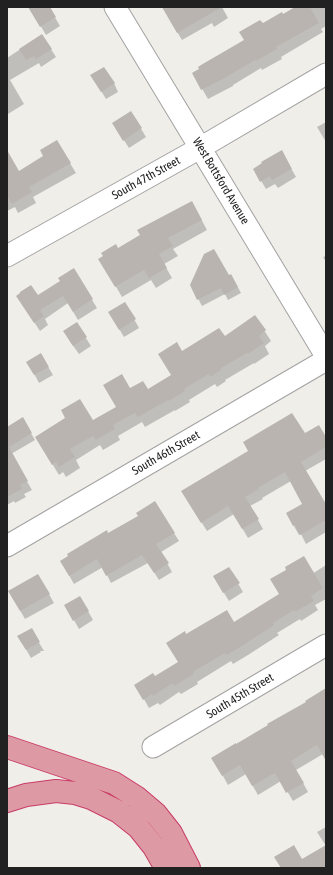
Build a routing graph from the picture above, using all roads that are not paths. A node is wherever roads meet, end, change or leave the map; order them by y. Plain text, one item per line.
1 (115, 7) edge
2 (326, 74) edge
3 (200, 148) junction
4 (7, 256) edge
5 (326, 356) edge
6 (326, 360) edge
7 (7, 546) edge
8 (326, 645) edge
9 (7, 747) edge
10 (153, 747) dead end
11 (7, 802) edge
12 (166, 868) edge
13 (189, 868) edge

1 - 3 street, West Bottsford Avenue
2 - 3 street, South 47th Street
3 - 4 street, South 47th Street
3 - 5 street, West Bottsford Avenue
6 - 7 street, South 46th Street
8 - 10 street, South 45th Street
9 - 13 highway
11 - 12 highway

